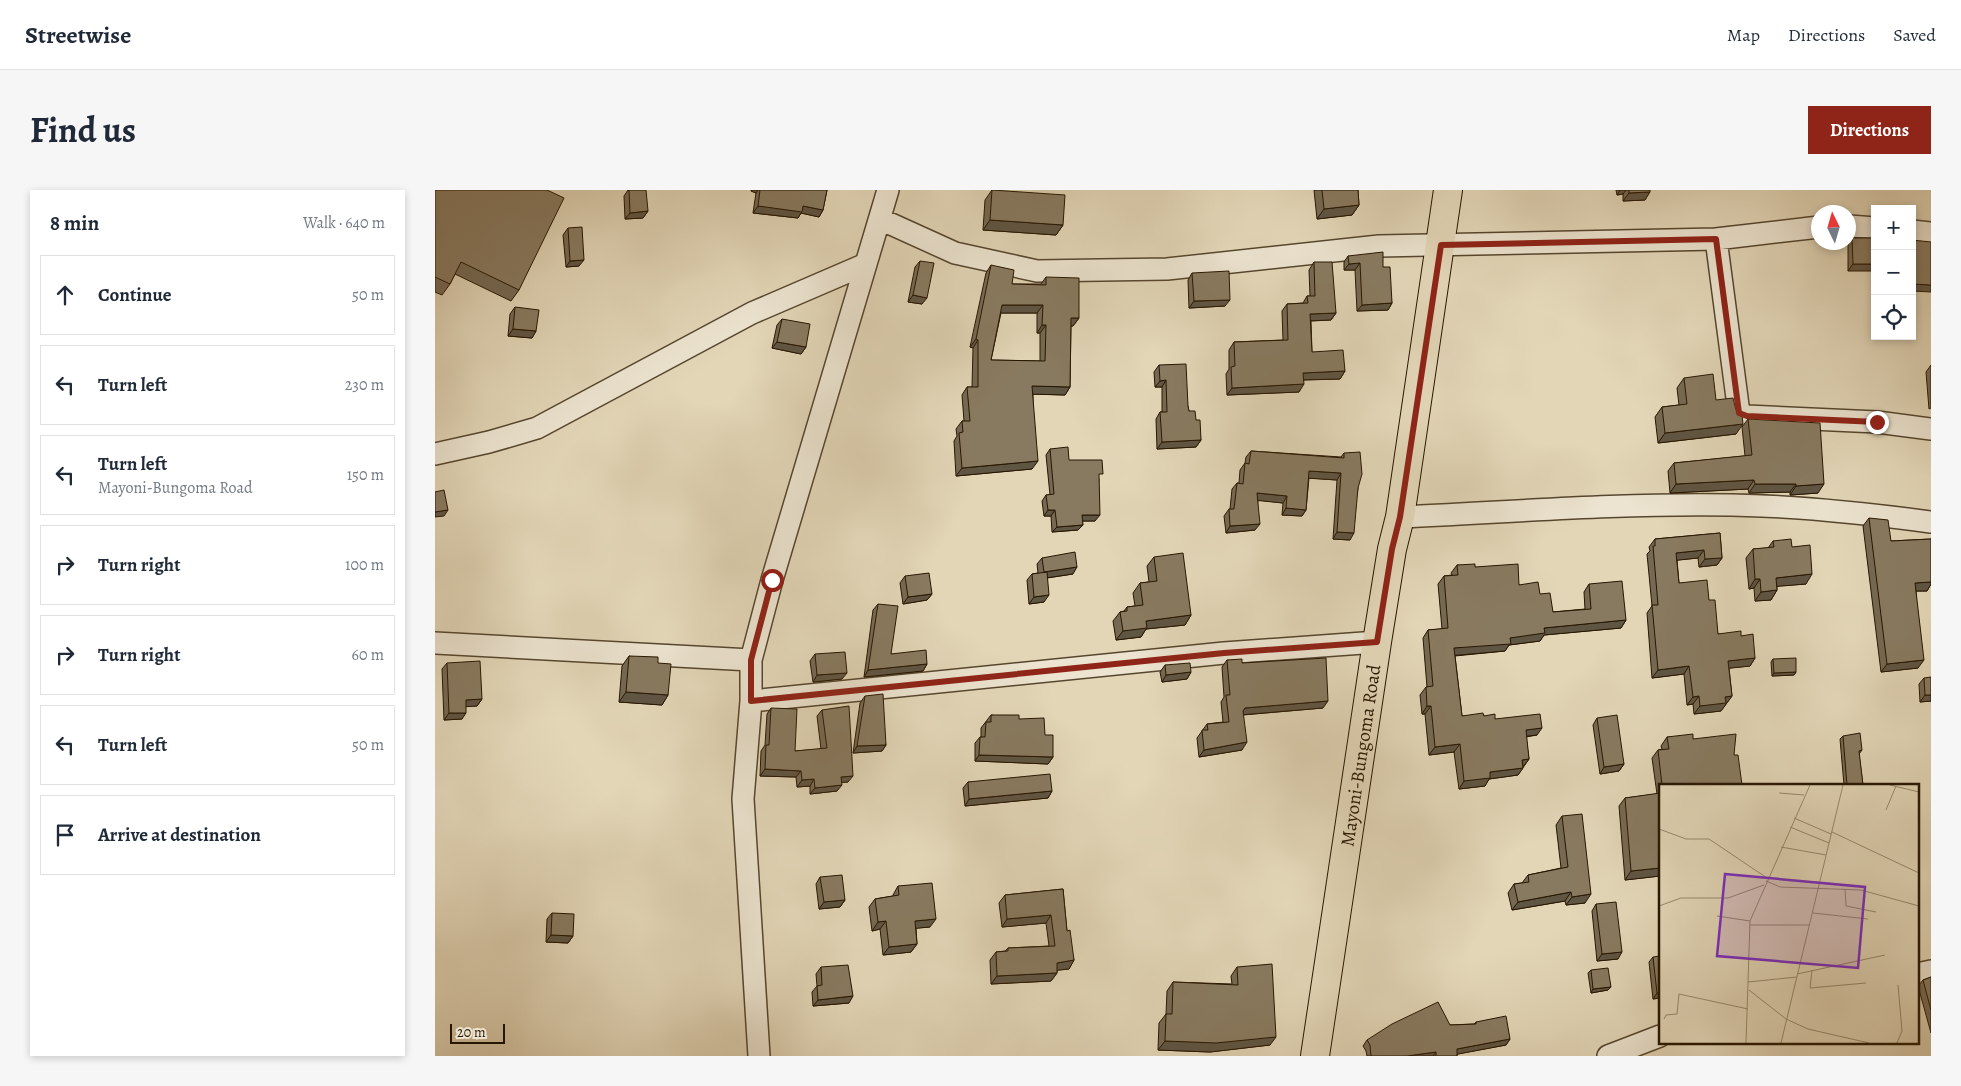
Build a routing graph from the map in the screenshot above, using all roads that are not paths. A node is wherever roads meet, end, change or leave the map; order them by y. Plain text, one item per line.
1 (1448, 190) edge
2 (886, 191) edge
3 (881, 219) junction
4 (1856, 227) edge
5 (1811, 228) edge
6 (1871, 228) edge
7 (1916, 231) edge
8 (1931, 233) edge
9 (1716, 239) junction
10 (1441, 245) junction
11 (866, 264) junction
12 (1931, 429) edge
13 (435, 454) edge
14 (1400, 517) junction
15 (1931, 522) edge
16 (1377, 642) junction
17 (435, 643) edge
18 (751, 660) junction
19 (751, 701) junction
20 (1659, 1036) edge
21 (759, 1056) edge
22 (1315, 1056) edge
23 (1608, 1056) edge

1 - 10 main road, Mayoni-Bungoma Road
2 - 3 street
3 - 10 street
3 - 11 street
4 - 6 street
5 - 9 street
7 - 8 street
9 - 10 street
9 - 12 street
10 - 14 main road, Mayoni-Bungoma Road
11 - 13 street
11 - 18 street
14 - 15 street
14 - 16 main road, Mayoni-Bungoma Road
16 - 19 street
16 - 22 main road, Mayoni-Bungoma Road
17 - 18 street
18 - 19 street
19 - 21 street
20 - 23 street

